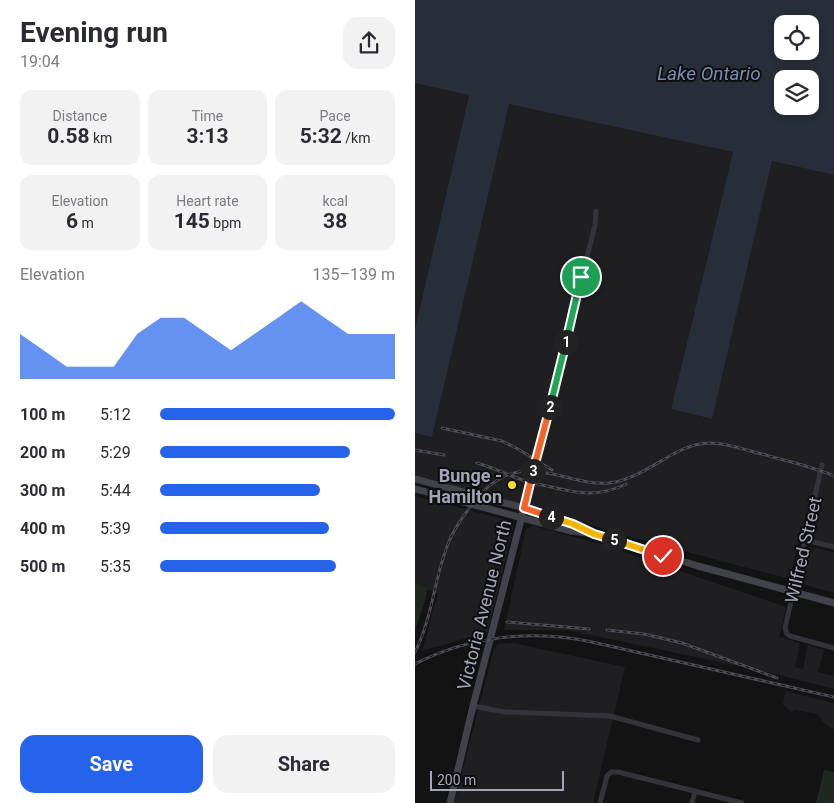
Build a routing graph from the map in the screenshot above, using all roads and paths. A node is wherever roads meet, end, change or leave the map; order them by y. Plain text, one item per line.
1 (595, 211) dead end
2 (822, 465) dead end
3 (415, 479) edge
4 (415, 489) edge
5 (524, 508) junction
6 (522, 517) junction
7 (594, 534) junction
8 (805, 540) junction
9 (834, 547) edge
10 (793, 593) junction
11 (834, 603) edge
12 (834, 648) edge
13 (473, 706) junction
14 (698, 740) dead end
15 (695, 791) junction
16 (450, 803) edge
17 (600, 803) edge
18 (692, 803) edge
19 (742, 803) edge

1 - 5 street, Victoria Avenue North
2 - 8 street, Wilfred Street
3 - 5 main road
4 - 6 main road
5 - 6 main road, Victoria Avenue North
5 - 7 main road
6 - 7 main road
6 - 13 main road, Victoria Avenue North
7 - 10 main road
8 - 9 street
8 - 10 street, Wilfred Street
10 - 11 main road
10 - 12 street, Wilfred Street
13 - 14 street
13 - 16 main road, Victoria Avenue North
15 - 17 street
15 - 18 street
15 - 19 street

